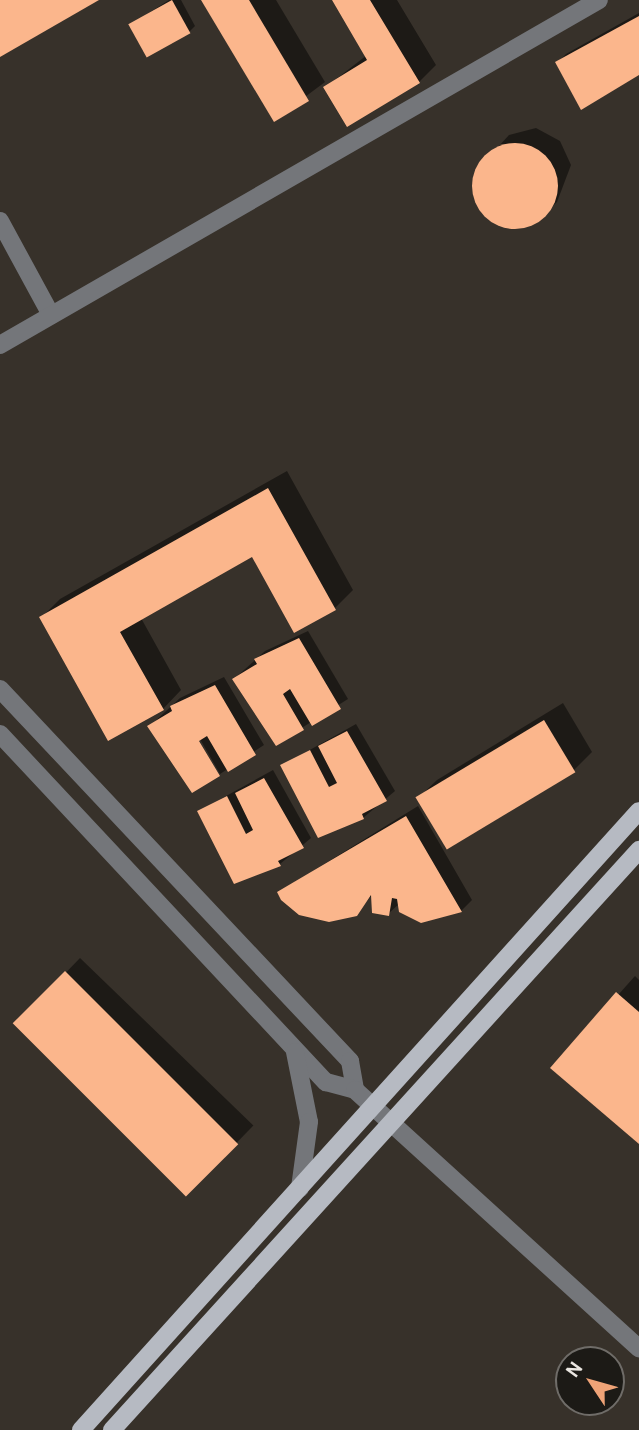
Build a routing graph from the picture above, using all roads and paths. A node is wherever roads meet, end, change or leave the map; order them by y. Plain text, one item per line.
1 (599, 0) edge
2 (0, 221) edge
3 (51, 315) junction
4 (0, 345) edge
5 (0, 689) edge
6 (0, 734) edge
7 (639, 811) edge
8 (639, 850) edge
9 (294, 1048) junction
10 (355, 1090) junction
11 (375, 1107) junction
12 (392, 1123) junction
13 (300, 1188) junction
14 (639, 1348) edge
15 (81, 1430) edge
16 (112, 1430) edge

1 - 3 street
2 - 3 street
3 - 4 street
5 - 10 street
6 - 9 street
7 - 11 main road
8 - 12 main road
9 - 10 street
9 - 13 street
10 - 11 street
11 - 12 street
11 - 13 main road
12 - 14 street
12 - 16 main road
13 - 15 main road

